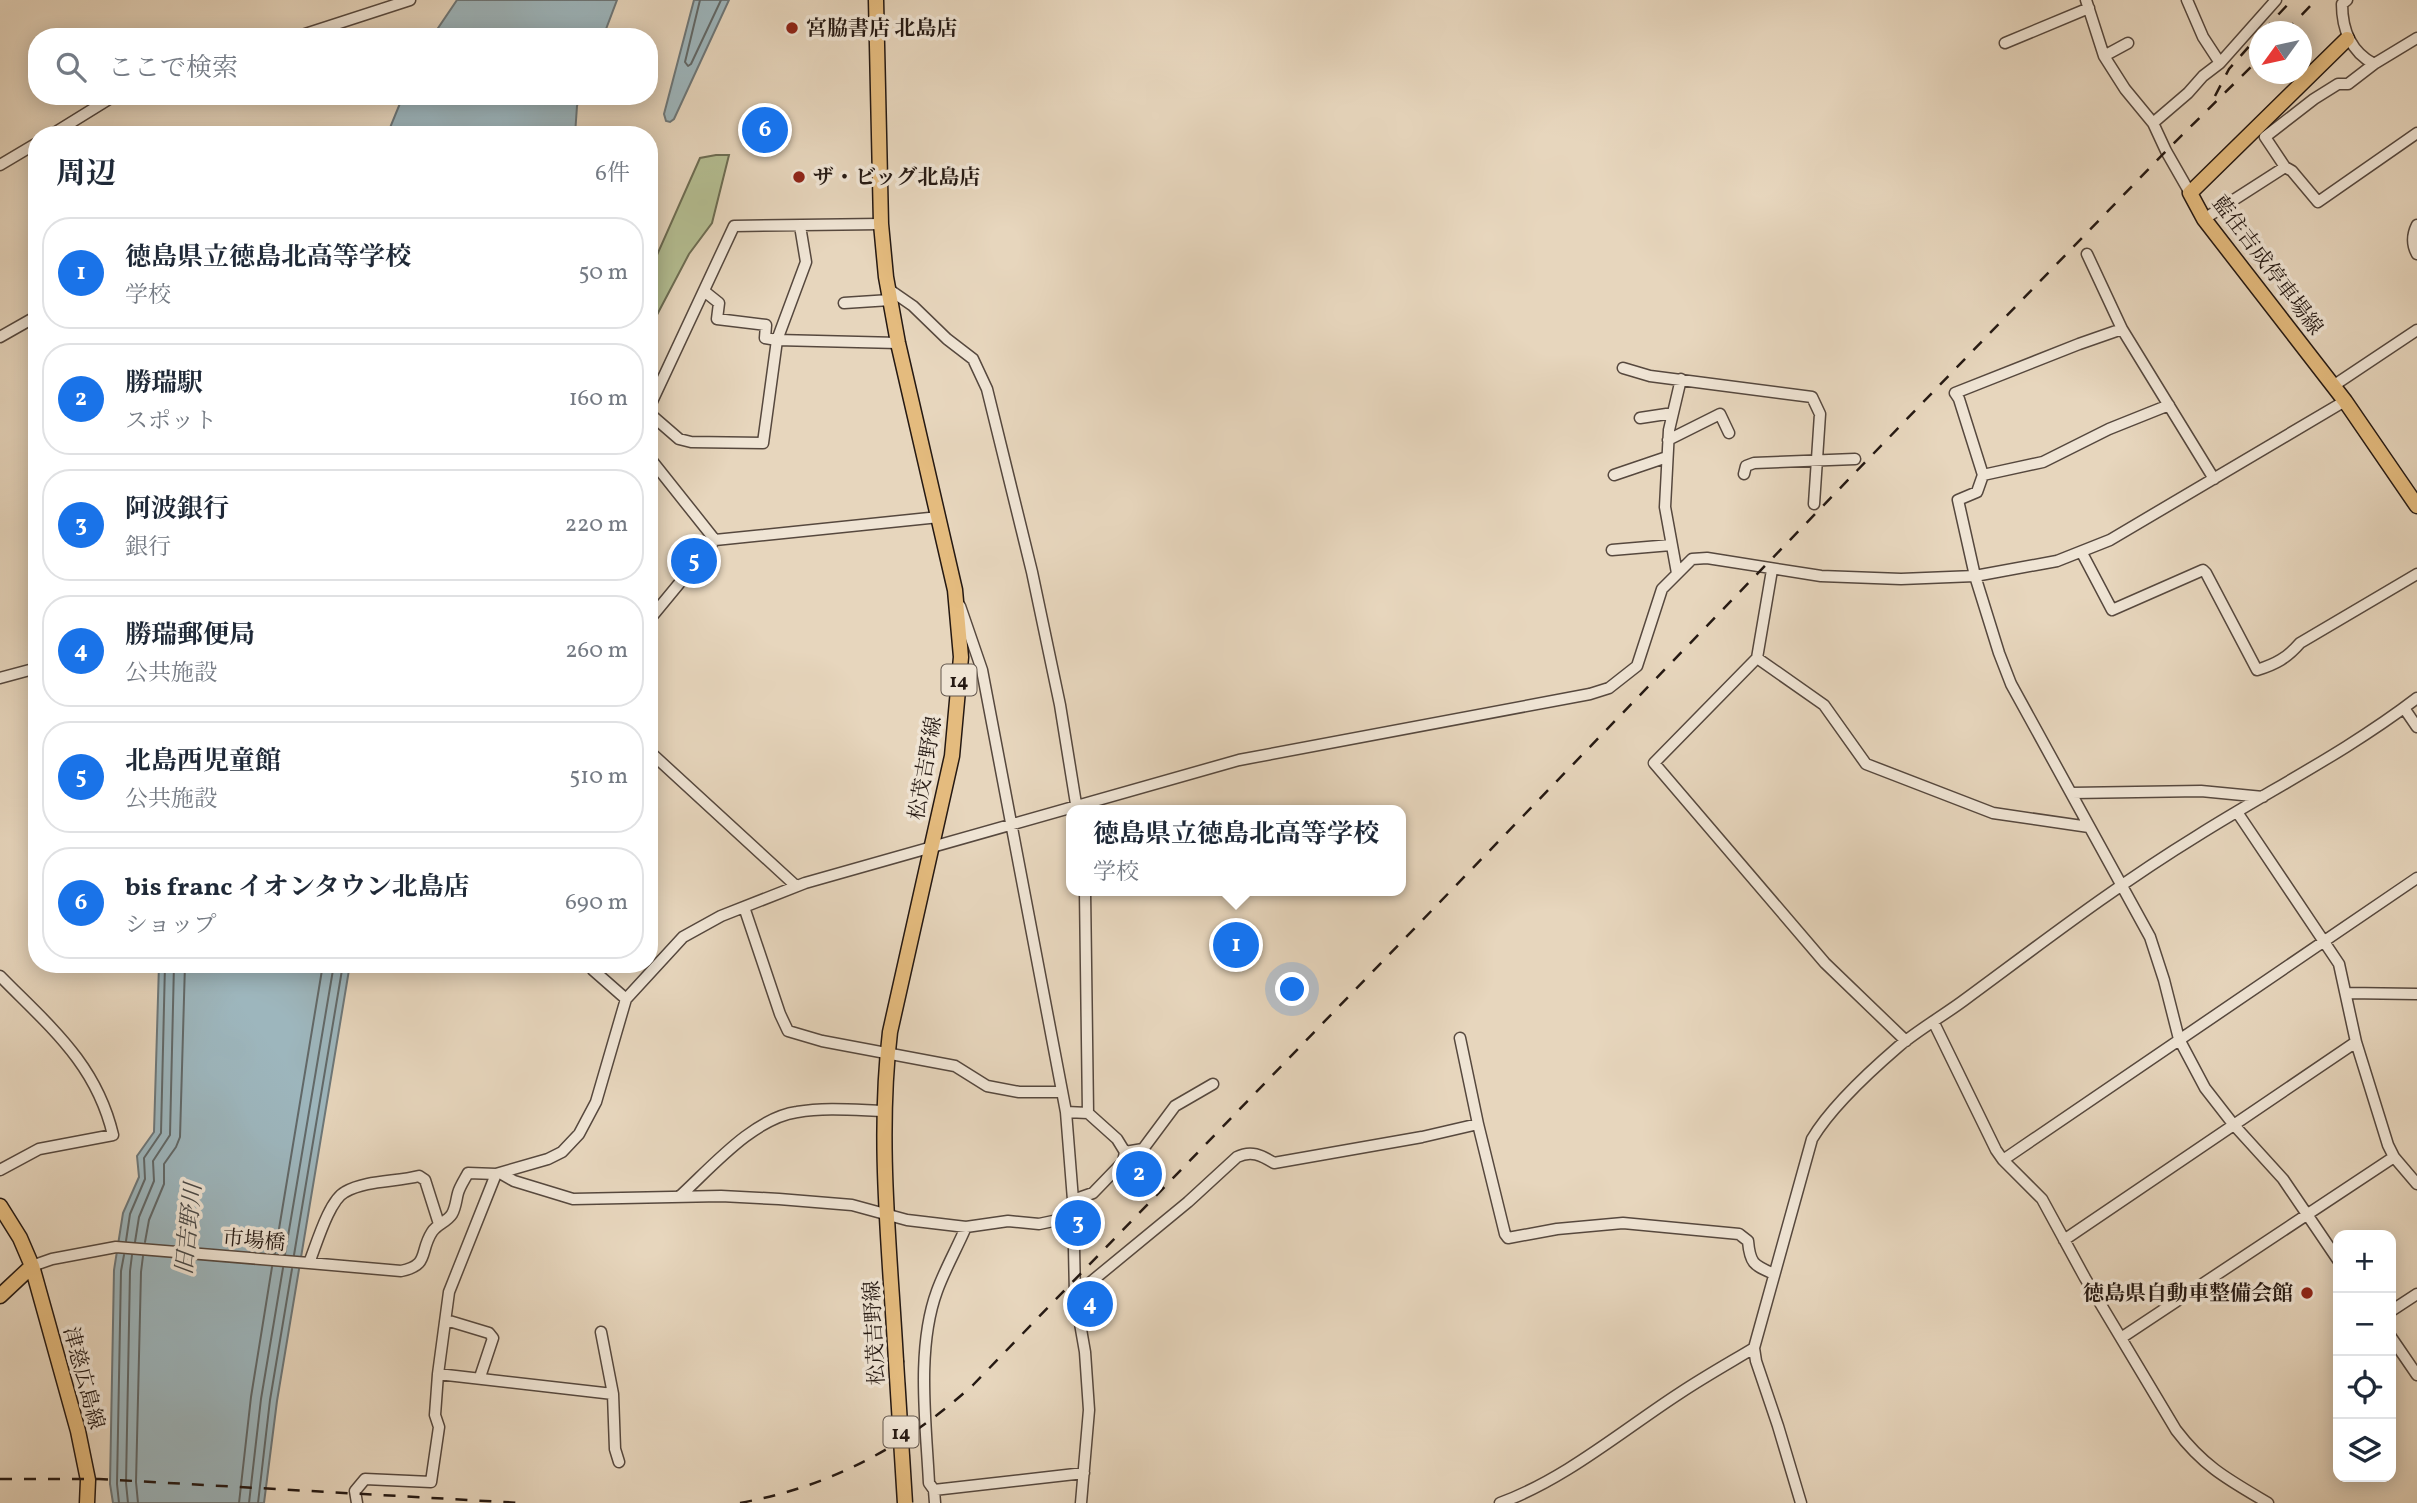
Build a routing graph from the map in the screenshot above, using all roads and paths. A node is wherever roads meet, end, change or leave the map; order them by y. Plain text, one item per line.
1 (410, 0) edge
2 (876, 0) edge
3 (2187, 0) edge
4 (2276, 0) edge
5 (2347, 0) edge
6 (2087, 4) edge
7 (324, 28) edge
8 (2417, 37) edge
9 (2347, 39) junction
10 (2005, 43) dead end
11 (2128, 43) dead end
12 (2104, 56) junction
13 (2221, 63) junction
14 (2374, 64) junction
15 (2284, 101) junction
16 (99, 105) edge
17 (2293, 115) junction
18 (2154, 123) junction
19 (66, 126) edge
20 (2417, 133) edge
21 (28, 148) edge
22 (0, 165) edge
23 (2285, 167) junction
24 (2190, 192) junction
25 (2204, 219) junction
26 (881, 224) junction
27 (2417, 225) edge
28 (800, 226) junction
29 (2087, 254) dead end
30 (2417, 254) edge
31 (704, 291) junction
32 (889, 294) junction
33 (844, 303) dead end
34 (28, 321) edge
35 (2122, 329) junction
36 (2417, 330) edge
37 (0, 337) edge
38 (778, 340) junction
39 (898, 343) junction
40 (1623, 368) dead end
41 (1681, 379) junction
42 (2333, 386) junction
43 (658, 391) edge
44 (2345, 401) junction
45 (2169, 405) junction
46 (1673, 414) junction
47 (1640, 418) dead end
48 (658, 419) edge
49 (1729, 433) dead end
50 (1668, 440) junction
51 (1667, 457) junction
52 (1855, 459) dead end
53 (1816, 460) junction
54 (658, 468) edge
55 (1744, 474) dead end
56 (1614, 475) dead end
57 (1983, 475) junction
58 (2214, 479) junction
59 (1814, 504) dead end
60 (2417, 506) edge
61 (939, 517) junction
62 (715, 540) junction
63 (1671, 545) junction
64 (1612, 550) dead end
65 (2082, 553) junction
66 (1772, 570) junction
67 (1676, 573) junction
68 (2417, 574) edge
69 (1975, 576) junction
70 (955, 590) junction
71 (658, 609) edge
72 (1756, 658) junction
73 (28, 670) edge
74 (0, 678) edge
75 (2417, 698) edge
76 (2404, 708) junction
77 (2417, 727) edge
78 (658, 759) edge
79 (2072, 793) junction
80 (2263, 797) junction
81 (1077, 805) edge
82 (1087, 805) edge
83 (1066, 811) edge
84 (2237, 812) junction
85 (1013, 824) junction
86 (2090, 827) junction
87 (933, 846) junction
88 (2417, 878) edge
89 (2122, 884) junction
90 (796, 887) junction
91 (1085, 896) edge
92 (744, 907) junction
93 (2323, 941) junction
94 (658, 964) edge
95 (596, 973) edge
96 (650, 973) edge
97 (0, 976) edge
98 (2347, 993) junction
99 (2417, 994) edge
100 (626, 999) junction
101 (1934, 1023) junction
102 (1460, 1038) dead end
103 (2179, 1039) junction
104 (2356, 1042) junction
105 (1902, 1043) junction
106 (888, 1055) junction
107 (1213, 1084) dead end
108 (1062, 1092) junction
109 (884, 1111) junction
110 (1066, 1112) junction
111 (1088, 1112) junction
112 (1478, 1124) junction
113 (2233, 1124) junction
114 (1125, 1153) junction
115 (2394, 1157) junction
116 (2003, 1160) junction
117 (0, 1170) edge
118 (498, 1174) junction
119 (2417, 1184) edge
120 (679, 1197) junction
121 (1073, 1200) junction
122 (0, 1206) edge
123 (2307, 1214) junction
124 (888, 1216) junction
125 (1072, 1217) junction
126 (439, 1224) junction
127 (966, 1227) junction
128 (2064, 1240) junction
129 (2333, 1253) edge
130 (307, 1263) junction
131 (32, 1266) junction
132 (1774, 1274) junction
133 (2417, 1294) edge
134 (0, 1296) edge
135 (1075, 1296) junction
136 (2396, 1308) edge
137 (446, 1320) junction
138 (601, 1332) dead end
139 (2121, 1338) junction
140 (2396, 1344) edge
141 (1754, 1348) junction
142 (438, 1374) junction
143 (2417, 1376) edge
144 (480, 1377) junction
145 (613, 1394) junction
146 (619, 1462) dead end
147 (1084, 1473) junction
148 (934, 1490) junction
149 (88, 1503) edge
150 (358, 1503) edge
151 (905, 1503) edge
152 (935, 1503) edge
153 (1082, 1503) edge
154 (1500, 1503) edge
155 (1801, 1503) edge
156 (2268, 1503) edge

1 - 7 street
2 - 26 main road, 松茂吉野線 / 14
3 - 13 street
4 - 13 street
5 - 9 street
6 - 10 street
6 - 12 street
8 - 14 street
9 - 14 street
9 - 15 main road, 藍住吉成停車場線
11 - 12 street
12 - 18 street
13 - 18 street
14 - 17 street
15 - 17 street
15 - 24 main road, 藍住吉成停車場線
16 - 19 street
17 - 23 street
18 - 24 street
20 - 23 street
21 - 22 street
23 - 25 street
24 - 25 main road, 藍住吉成停車場線
25 - 42 main road, 藍住吉成停車場線
26 - 28 street
26 - 32 main road, 松茂吉野線 / 14
27 - 30 street
28 - 31 street
28 - 38 street
29 - 35 street
31 - 38 street
31 - 43 street
32 - 33 street
32 - 39 main road, 松茂吉野線 / 14
32 - 81 street
34 - 37 street
35 - 45 street
35 - 57 street
36 - 42 street
38 - 39 street
38 - 48 street
39 - 61 main road, 松茂吉野線 / 14
40 - 41 street
41 - 46 street
41 - 53 street
42 - 44 main road, 藍住吉成停車場線
44 - 58 street
44 - 60 main road, 藍住吉成停車場線
45 - 57 street
45 - 58 street
46 - 47 street
46 - 50 street
49 - 50 street
50 - 51 street
51 - 56 street
51 - 63 street
52 - 53 street
53 - 55 street
53 - 59 street
54 - 62 street
57 - 69 street
58 - 65 street
61 - 62 street
61 - 70 main road, 松茂吉野線 / 14
62 - 71 street
63 - 64 street
63 - 67 street
65 - 68 street
65 - 69 street
66 - 67 street
66 - 69 street
66 - 72 street
67 - 82 street
69 - 79 street
70 - 85 street
70 - 87 main road, 松茂吉野線 / 14
72 - 86 street
72 - 105 street
73 - 74 street
75 - 76 street
76 - 77 street
76 - 80 street
78 - 90 street
79 - 80 street
79 - 86 street
80 - 84 street
83 - 85 street
84 - 89 street
84 - 93 street
85 - 87 street
85 - 108 street
86 - 89 street
87 - 90 street
87 - 106 main road, 松茂吉野線 / 14
88 - 93 street
89 - 101 street
89 - 103 street
90 - 92 street
91 - 111 street
92 - 94 street
92 - 106 street
93 - 98 street
93 - 103 street
95 - 100 street
96 - 100 street
97 - 117 street
98 - 99 street
98 - 104 street
100 - 118 street
101 - 105 street
101 - 116 street
102 - 112 street
103 - 113 street
103 - 116 street
104 - 113 street
104 - 115 street
105 - 132 street
106 - 108 street
106 - 109 main road, 松茂吉野線 / 14
107 - 114 street
108 - 110 street
109 - 120 street
109 - 124 main road, 松茂吉野線 / 14
110 - 111 street
110 - 121 street
111 - 114 street
112 - 132 street
112 - 135 street
113 - 123 street
113 - 128 street
114 - 121 street
115 - 119 street
115 - 123 street
116 - 128 street
118 - 120 street
118 - 126 street
118 - 137 street
120 - 124 street
121 - 125 street
122 - 131 main road, 津慈広島線
123 - 129 street
123 - 139 street
124 - 127 street
124 - 151 main road, 松茂吉野線 / 14, bridge
125 - 127 street
125 - 135 street
126 - 130 street, 市場橋
126 - 130 street
127 - 148 street
128 - 139 street
130 - 131 street, 市場橋
131 - 134 main road
131 - 149 main road, 津慈広島線
132 - 141 street
133 - 136 street
135 - 147 street
137 - 142 street
137 - 144 street
138 - 145 street
139 - 156 street
140 - 143 street
141 - 154 street
141 - 155 street
142 - 144 street
142 - 150 street
144 - 145 street
145 - 146 street
147 - 148 street
147 - 153 street
148 - 152 street

